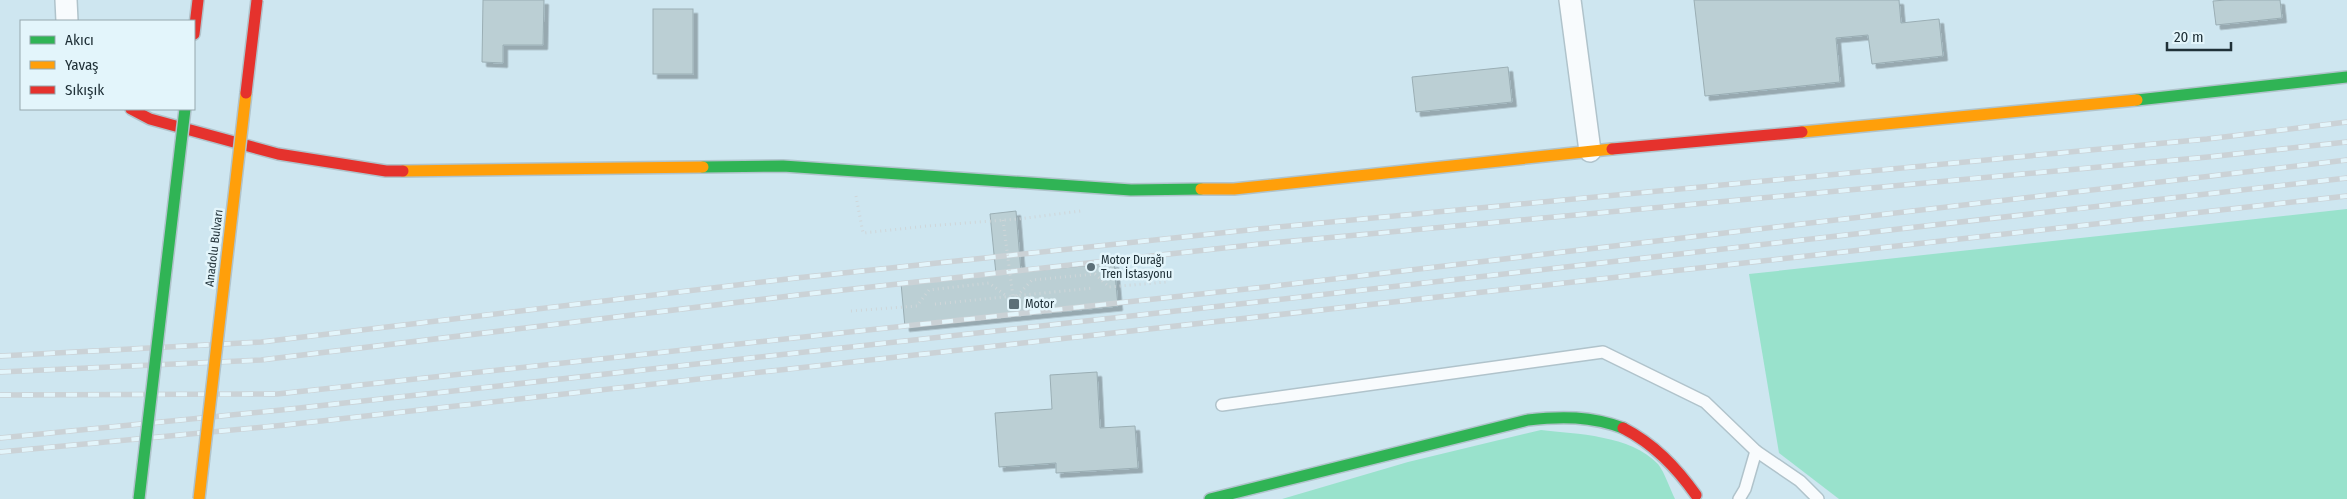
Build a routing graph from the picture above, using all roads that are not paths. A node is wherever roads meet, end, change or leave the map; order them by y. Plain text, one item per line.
1 (66, 0) edge
2 (198, 0) edge
3 (257, 0) edge
4 (1570, 0) edge
5 (66, 20) edge
6 (195, 26) edge
7 (2347, 77) edge
8 (133, 110) edge
9 (185, 110) edge
10 (1590, 151) junction
11 (1222, 405) dead end
12 (1756, 451) junction
13 (1696, 495) dead end
14 (138, 499) edge
15 (198, 499) edge
16 (1210, 499) edge
17 (1739, 499) edge
18 (1818, 499) edge

1 - 5 street
2 - 6 street
3 - 15 street, Anadolu Bulvarı, bridge
4 - 10 street
7 - 10 street
8 - 10 street
9 - 14 street, bridge
11 - 12 lane
12 - 17 lane
12 - 18 lane
13 - 16 street

